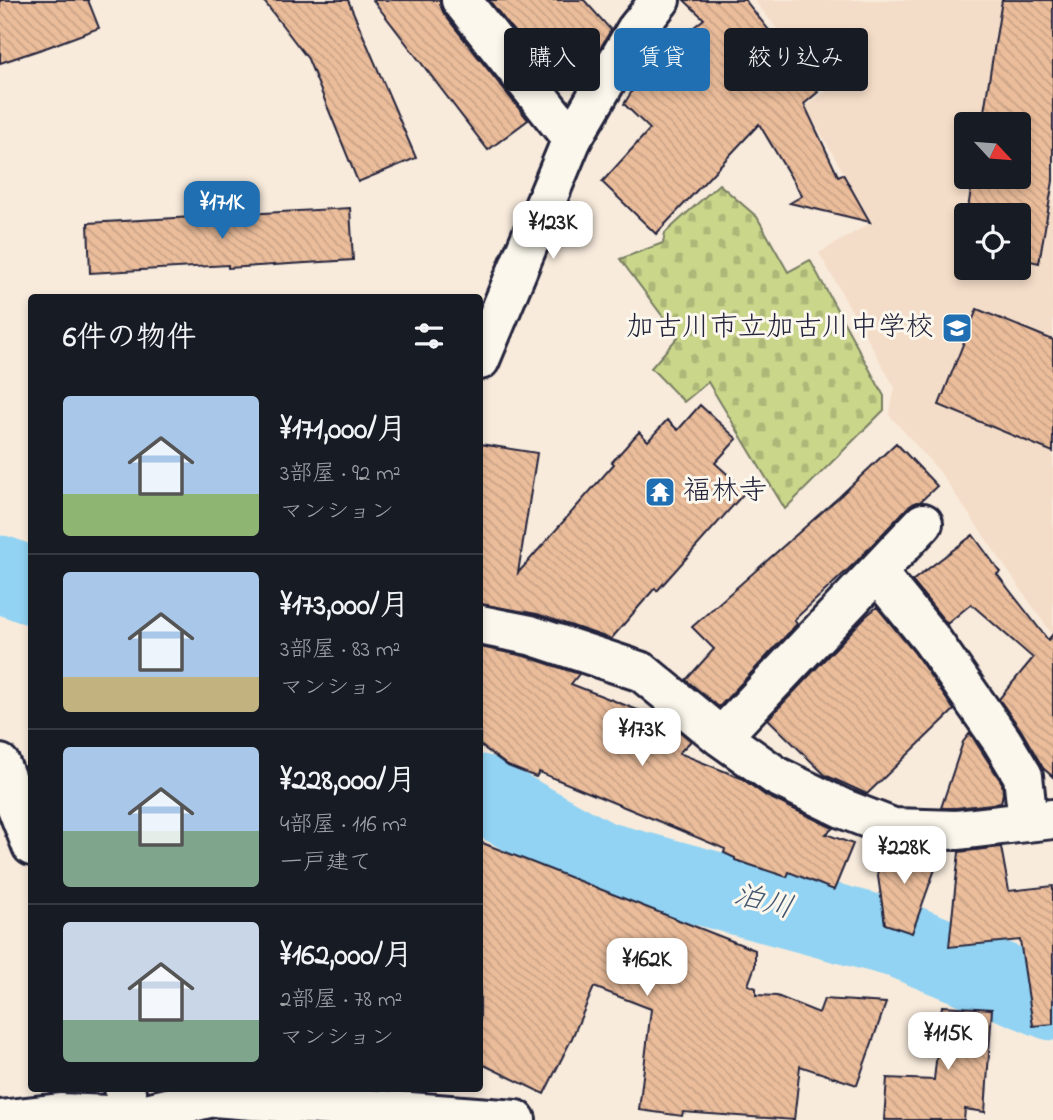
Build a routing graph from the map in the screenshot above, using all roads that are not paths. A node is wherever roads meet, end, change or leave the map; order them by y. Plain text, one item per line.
1 (461, 0) edge
2 (660, 0) edge
3 (572, 139) junction
4 (483, 353) edge
5 (923, 523) dead end
6 (877, 573) junction
7 (483, 626) edge
8 (721, 737) junction
9 (0, 764) edge
10 (1041, 820) edge
11 (28, 836) edge
12 (135, 1103) edge
13 (0, 1119) edge
14 (516, 1120) edge

1 - 3 street
2 - 3 street
3 - 4 street
5 - 6 street
6 - 8 street
6 - 10 street
7 - 8 street
8 - 10 street
9 - 11 street
12 - 13 street
12 - 14 street

